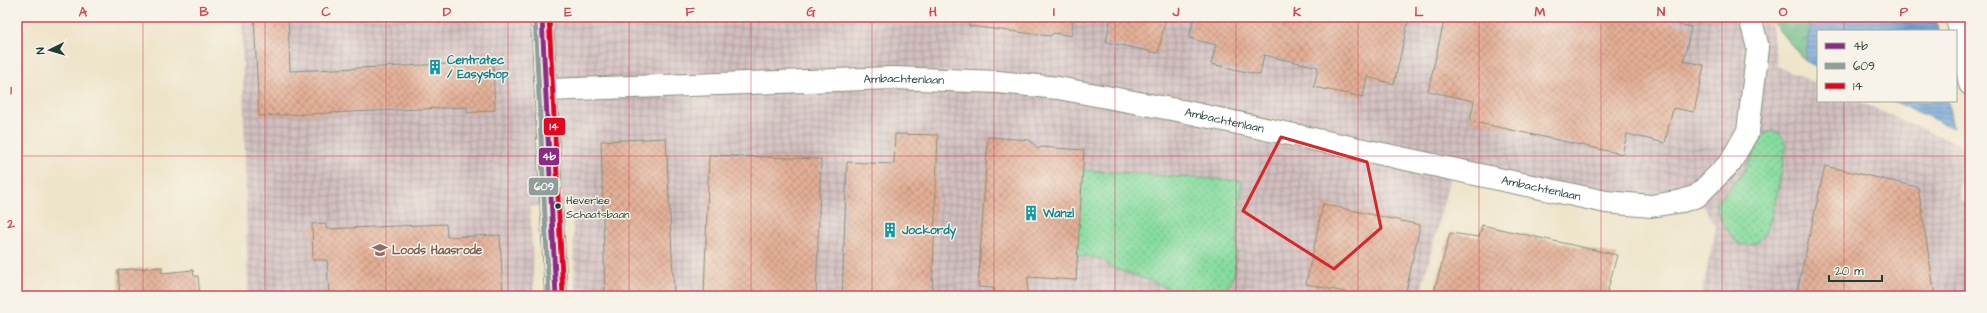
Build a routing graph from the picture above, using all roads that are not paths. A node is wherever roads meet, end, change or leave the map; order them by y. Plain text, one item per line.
1 (542, 17) edge
2 (1750, 17) edge
3 (1957, 17) edge
4 (1970, 84) edge
5 (547, 90) junction
6 (556, 296) edge

1 - 5 street
2 - 5 street, Ambachtenlaan
3 - 4 street
5 - 6 street

